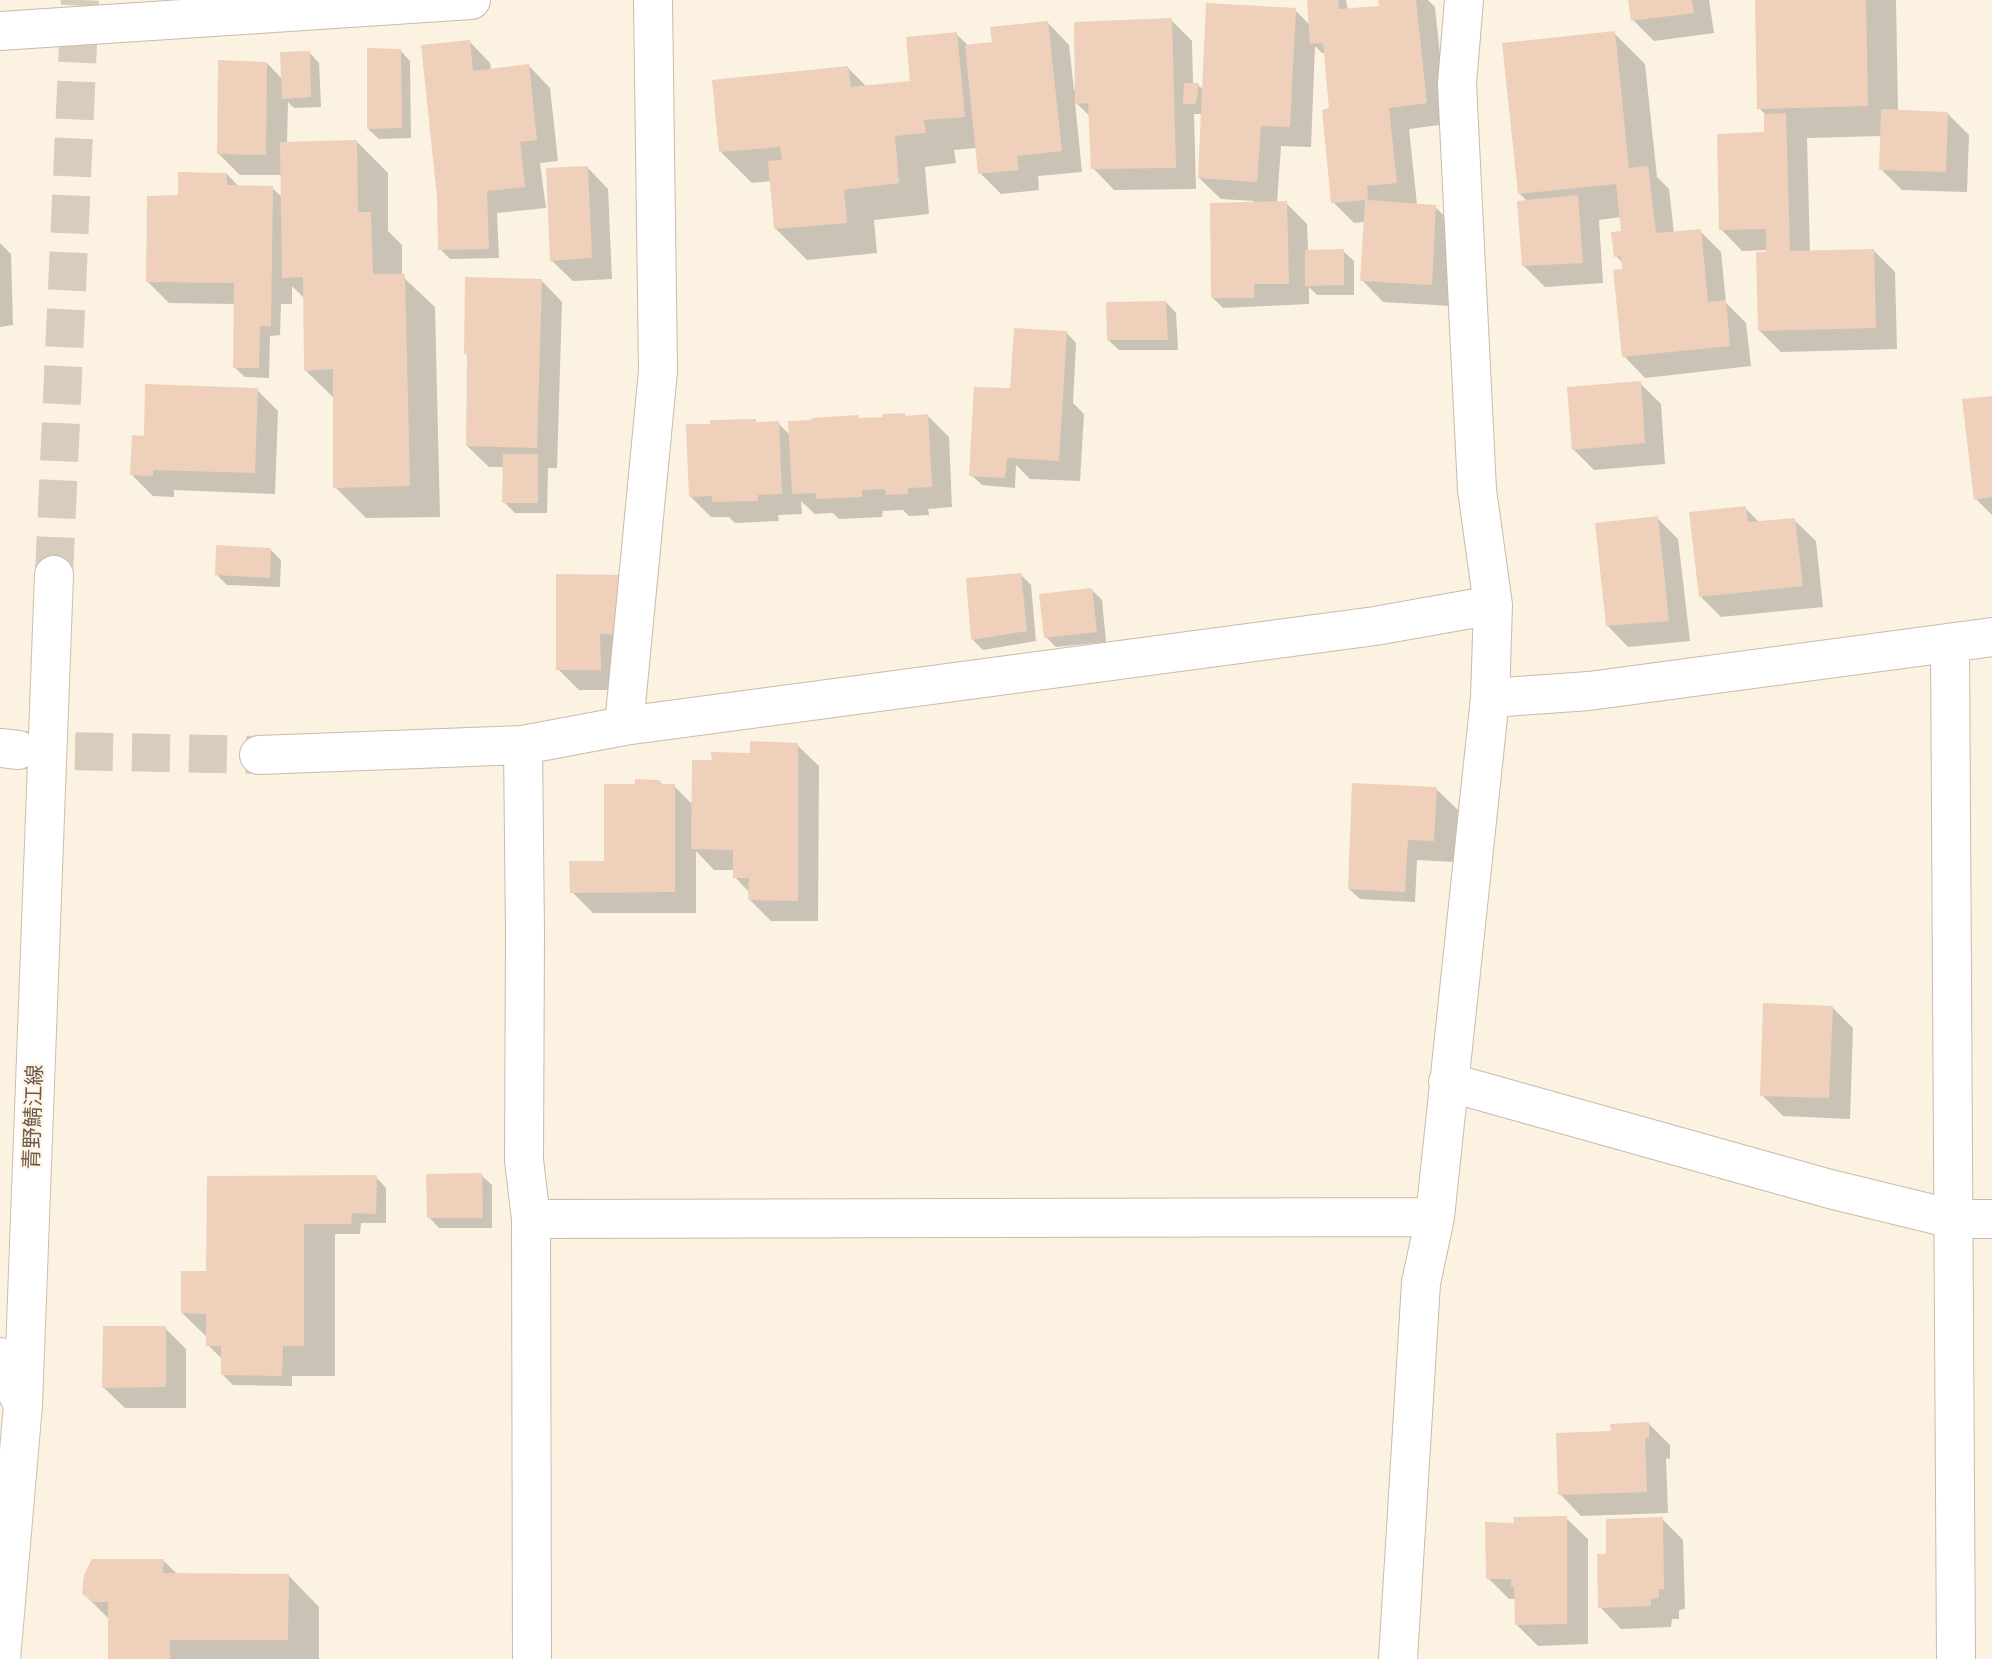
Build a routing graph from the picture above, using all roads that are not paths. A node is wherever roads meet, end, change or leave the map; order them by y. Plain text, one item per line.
1 (471, 0) edge
2 (653, 0) edge
3 (1464, 0) edge
4 (0, 31) edge
5 (54, 575) tunnel mouth
6 (1493, 605) junction
7 (1992, 637) edge
8 (1950, 643) junction
9 (1490, 698) junction
10 (624, 726) junction
11 (523, 744) junction
12 (259, 755) tunnel mouth
13 (1448, 1082) junction
14 (1434, 1217) junction
15 (531, 1219) junction
16 (1953, 1219) junction
17 (1992, 1219) edge
18 (0, 1357) edge
19 (23, 1405) junction
20 (1, 1659) edge
21 (532, 1659) edge
22 (1398, 1659) edge
23 (1956, 1659) edge

1 - 4 street
2 - 10 street
3 - 6 street
5 - 19 street, 青野鯖江線
6 - 9 street
6 - 10 street
7 - 8 street
8 - 9 street
8 - 16 street
9 - 13 street
10 - 11 street
11 - 12 street
11 - 15 street
13 - 14 street
13 - 16 street
14 - 15 street
14 - 22 street
15 - 21 street
16 - 17 street
16 - 23 street
18 - 19 street
19 - 20 street, 青野鯖江線

